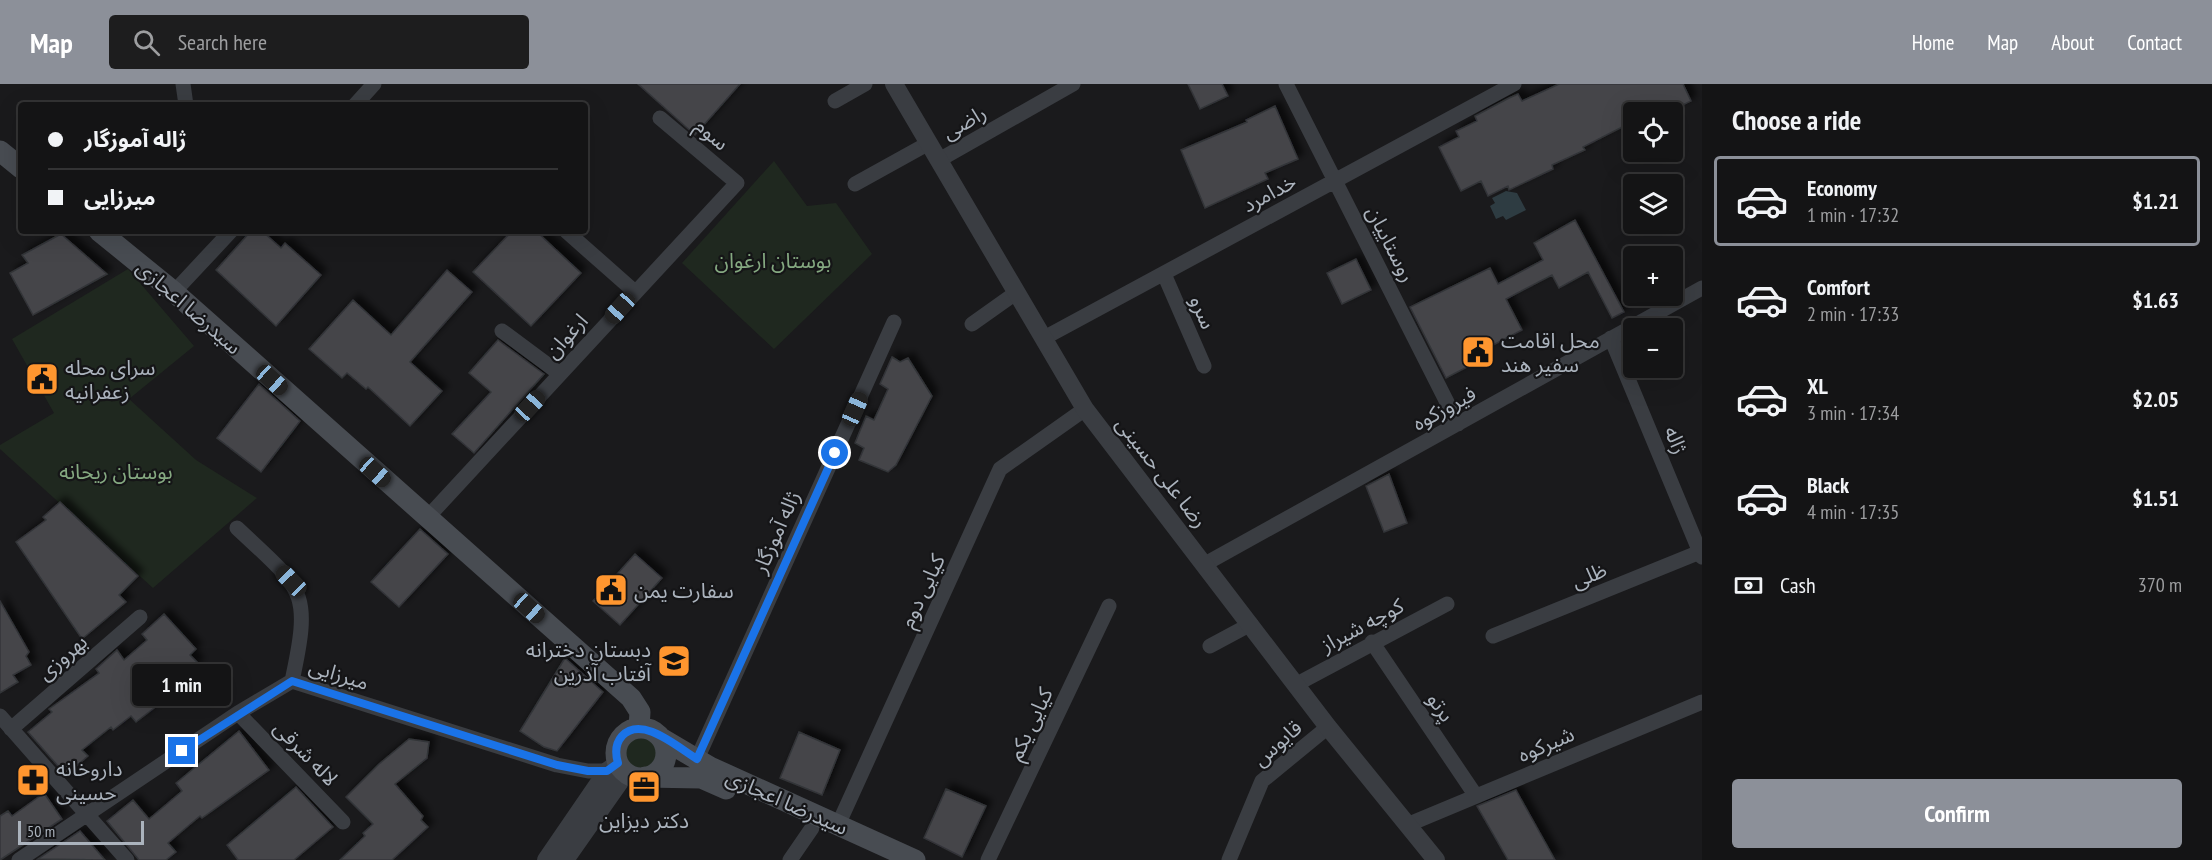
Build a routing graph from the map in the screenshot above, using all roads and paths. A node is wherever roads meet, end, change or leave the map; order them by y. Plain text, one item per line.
1 (183, 84) edge
2 (374, 84) edge
3 (865, 84) edge
4 (894, 84) edge
5 (1073, 84) edge
6 (1286, 84) edge
7 (1514, 84) edge
8 (835, 101) dead end
9 (186, 102) edge
10 (357, 102) edge
11 (660, 118) dead end
12 (929, 143) junction
13 (0, 151) edge
14 (939, 160) junction
15 (18, 166) edge
16 (1335, 181) junction
17 (737, 183) joint
18 (855, 184) dead end
19 (103, 234) edge
20 (228, 234) edge
21 (569, 234) edge
22 (1164, 274) junction
23 (1702, 288) edge
24 (174, 292) junction
25 (634, 292) junction
26 (1017, 292) junction
27 (894, 322) dead end
28 (972, 324) dead end
29 (501, 331) dead end
30 (1044, 338) junction
31 (1611, 338) junction
32 (1204, 366) dead end
33 (560, 374) junction
34 (1085, 409) junction
35 (1458, 424) junction
36 (427, 518) junction
37 (237, 528) dead end
38 (1701, 555) edge
39 (1205, 564) junction
40 (1447, 604) dead end
41 (1109, 606) dead end
42 (140, 617) dead end
43 (1251, 624) junction
44 (1493, 636) dead end
45 (1372, 642) junction
46 (1210, 646) dead end
47 (292, 681) junction
48 (1297, 684) junction
49 (1702, 702) edge
50 (238, 713) junction
51 (0, 716) edge
52 (1328, 727) junction
53 (639, 728) junction
54 (11, 729) junction
55 (661, 738) junction
56 (697, 759) junction
57 (624, 771) junction
58 (1476, 796) junction
59 (87, 814) junction
60 (343, 822) dead end
61 (838, 825) junction
62 (1407, 825) junction
63 (812, 828) junction
64 (19, 860) edge
65 (127, 860) edge
66 (546, 860) edge
67 (565, 860) edge
68 (790, 860) edge
69 (882, 860) edge
70 (915, 860) edge
71 (988, 860) edge
72 (1229, 860) edge
73 (1436, 860) edge

1 - 9 street
2 - 10 street
3 - 8 street
4 - 12 street, رضا علی حسینی
5 - 14 street, راضی
6 - 16 street, روستاییان
7 - 16 street, خدامرد
11 - 17 street, سوم
12 - 14 street, رضا علی حسینی
12 - 18 street
13 - 15 main road
14 - 26 street, رضا علی حسینی
16 - 22 street, خدامرد
16 - 35 street, روستاییان
17 - 25 street, ارغوان
19 - 24 main road, سیدرضا اعجازی
20 - 24 street
21 - 25 street
22 - 30 street, خدامرد
22 - 32 street, سرو
23 - 31 street, فیروزکوه
24 - 36 main road, سیدرضا اعجازی
25 - 33 street, ارغوان
26 - 28 street
26 - 30 street, رضا علی حسینی
27 - 56 street, ژاله آموزگار
29 - 33 street
30 - 34 street, رضا علی حسینی
31 - 35 street, فیروزکوه
31 - 38 street, ژاله
33 - 36 street, ارغوان
34 - 39 street, رضا علی حسینی
34 - 61 street, کیایی دوم
35 - 39 street, فیروزکوه
36 - 53 main road, سیدرضا اعجازی
37 - 47 street
38 - 44 street, ظلی
39 - 43 street, رضا علی حسینی
40 - 45 street, کوچه شیراز
41 - 71 street, کیایی یکم
42 - 54 street, بهروزی
43 - 46 street
43 - 48 street, رضا علی حسینی
45 - 48 street, کوچه شیراز
45 - 58 street, پرتو
47 - 50 street, میرزایی
47 - 57 street, میرزایی
48 - 52 street, رضا علی حسینی
49 - 58 street, شیرکوه
50 - 59 street, میرزایی
50 - 60 street, لاله شرقی
51 - 54 street
52 - 62 street, رضا علی حسینی
52 - 72 street, قایوس
53 - 55 main road
53 - 57 main road
54 - 59 street
55 - 56 main road, سیدرضا اعجازی
55 - 57 main road
56 - 61 main road, سیدرضا اعجازی
57 - 63 main road, سیدرضا اعجازی
57 - 66 street
57 - 67 street
58 - 62 street, شیرکوه
59 - 64 street, میرزایی
59 - 65 street
61 - 70 main road, سیدرضا اعجازی
62 - 73 street, رضا علی حسینی
63 - 68 street
63 - 69 main road, سیدرضا اعجازی

